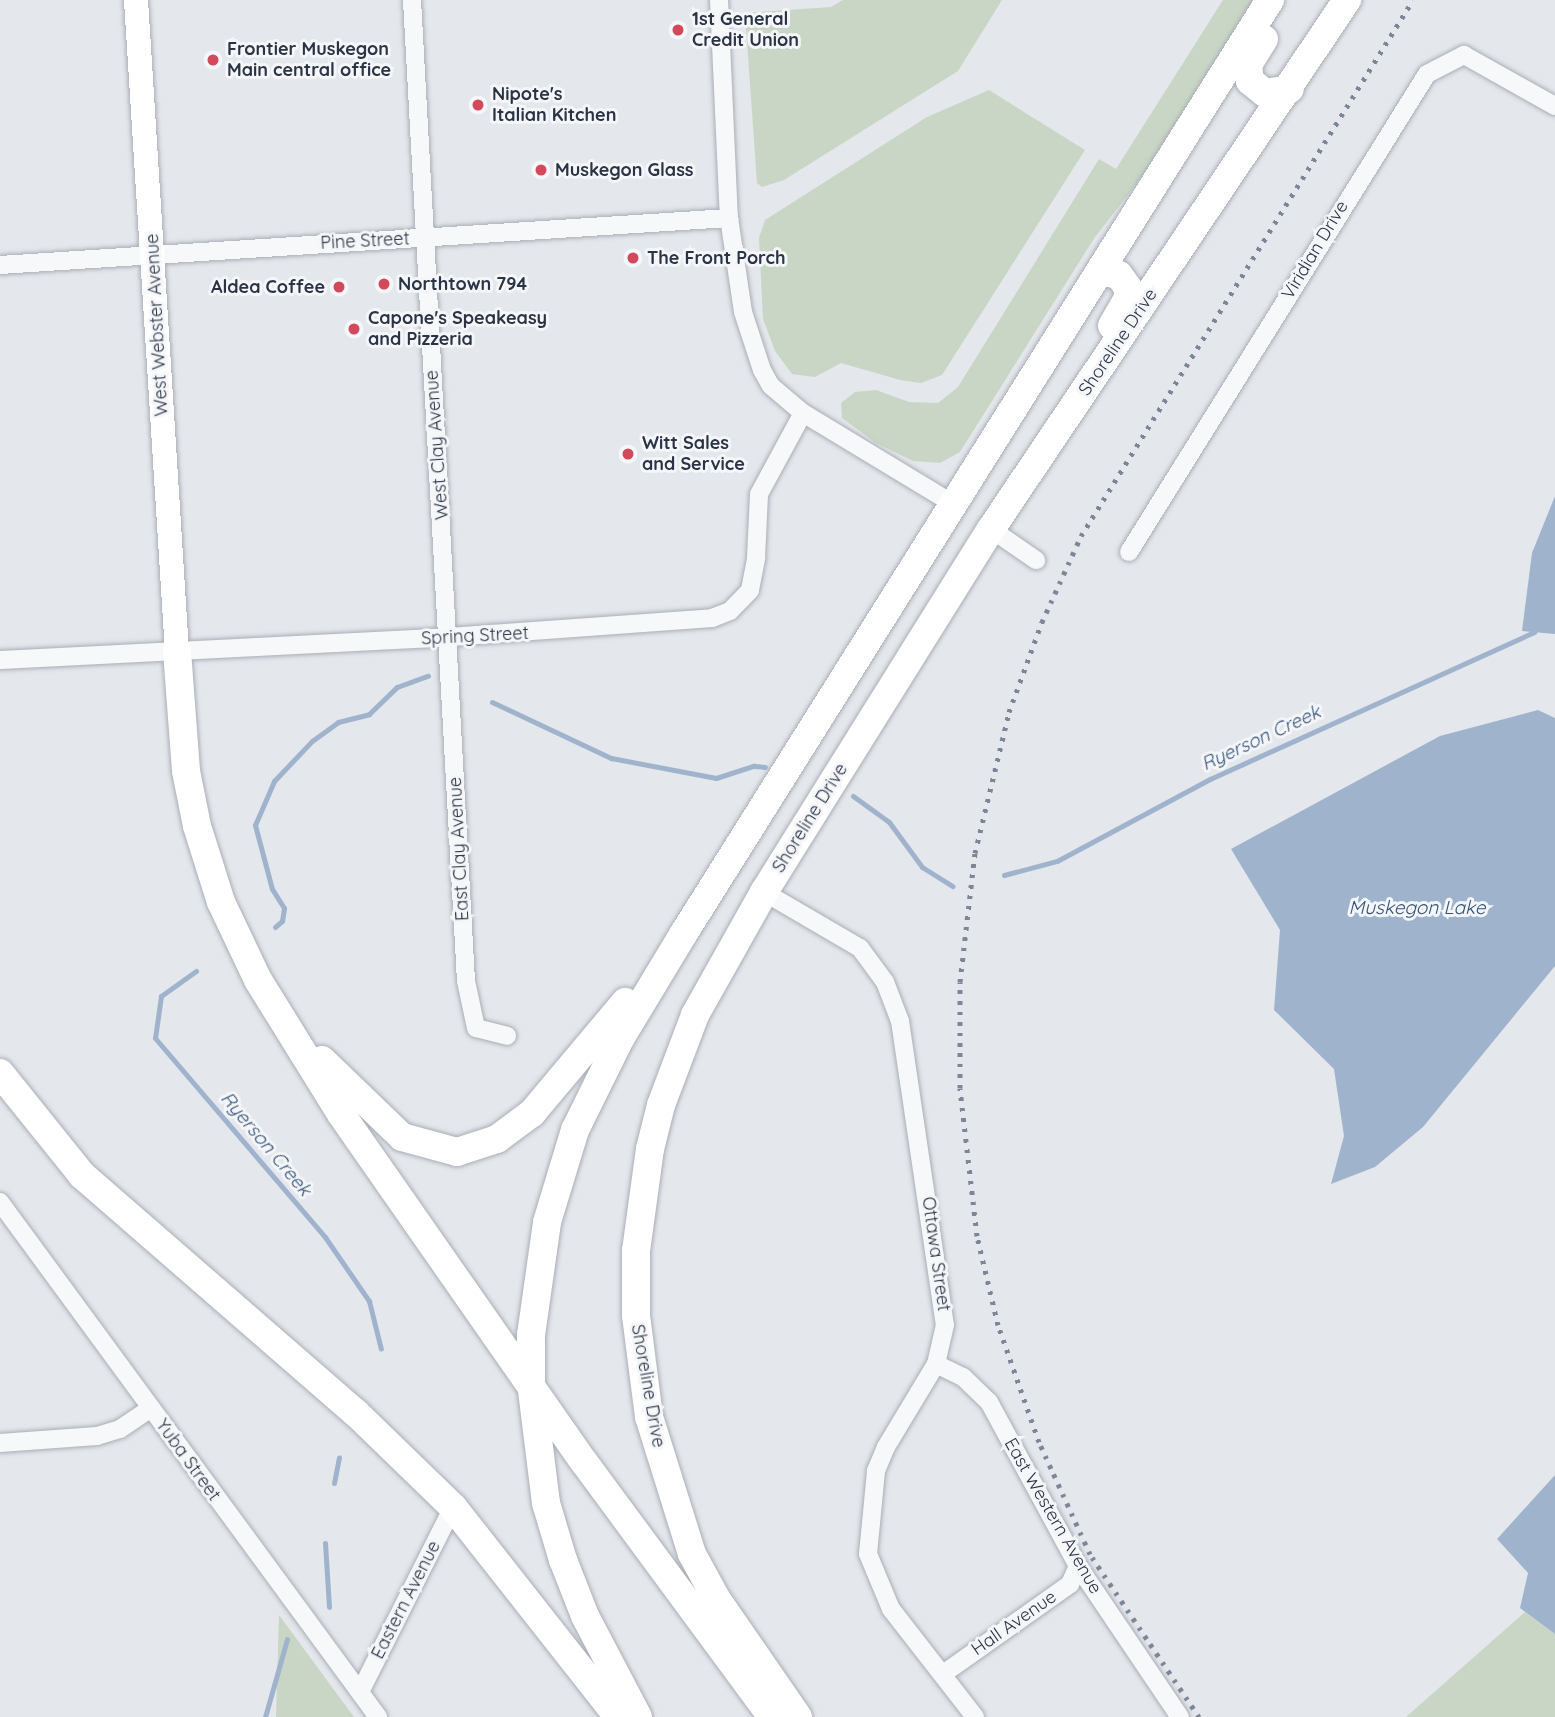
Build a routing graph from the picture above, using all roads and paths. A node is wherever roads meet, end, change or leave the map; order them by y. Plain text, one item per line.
1 (136, 0) edge
2 (412, 0) edge
3 (719, 0) edge
4 (1270, 0) edge
5 (1287, 0) edge
6 (1346, 0) edge
7 (1290, 89) junction
8 (1555, 106) edge
9 (729, 218) junction
10 (424, 238) junction
11 (153, 254) junction
12 (0, 265) edge
13 (1100, 271) junction
14 (803, 413) junction
15 (953, 504) junction
16 (991, 530) junction
17 (1129, 552) dead end
18 (1036, 560) dead end
19 (889, 607) junction
20 (449, 638) junction
21 (177, 651) junction
22 (0, 660) edge
23 (764, 892) junction
24 (684, 933) junction
25 (285, 1022) junction
26 (507, 1036) dead end
27 (0, 1073) edge
28 (0, 1202) edge
29 (936, 1364) junction
30 (531, 1383) junction
31 (150, 1409) junction
32 (0, 1443) edge
33 (453, 1507) junction
34 (1078, 1566) junction
35 (943, 1674) junction
36 (360, 1692) junction
37 (378, 1717) edge
38 (618, 1717) edge
39 (638, 1717) edge
40 (772, 1717) edge
41 (798, 1717) edge
42 (975, 1717) edge
43 (1180, 1717) edge

1 - 11 main road, West Webster Avenue
2 - 10 street, West Clay Avenue
3 - 9 street
4 - 13 highway
5 - 7 highway
6 - 7 highway, Shoreline Drive
7 - 16 highway, Shoreline Drive
8 - 17 street, Viridian Drive
9 - 10 street, Pine Street
9 - 14 street
10 - 11 street, Pine Street
10 - 20 street, West Clay Avenue
11 - 12 street, Pine Street
11 - 21 main road, West Webster Avenue
13 - 15 highway
13 - 16 highway
14 - 15 street
14 - 20 street, Spring Street
15 - 19 highway
16 - 18 street
16 - 23 highway, Shoreline Drive
19 - 23 highway
19 - 24 highway
20 - 21 street, Spring Street
20 - 26 street, East Clay Avenue
21 - 22 street, Spring Street
21 - 25 highway
23 - 29 street, Ottawa Street
23 - 41 highway, Shoreline Drive
24 - 25 highway
24 - 30 highway
25 - 30 highway
27 - 33 highway
28 - 31 street, Yuba Street
29 - 34 street, East Western Avenue
29 - 35 street, Ottawa Street
30 - 39 highway
30 - 40 highway
31 - 32 street
31 - 36 street, Yuba Street
33 - 36 street, Eastern Avenue
33 - 38 highway
34 - 35 street, Hall Avenue
34 - 43 street, East Western Avenue
35 - 42 street, Ottawa Street
36 - 37 street, Yuba Street

